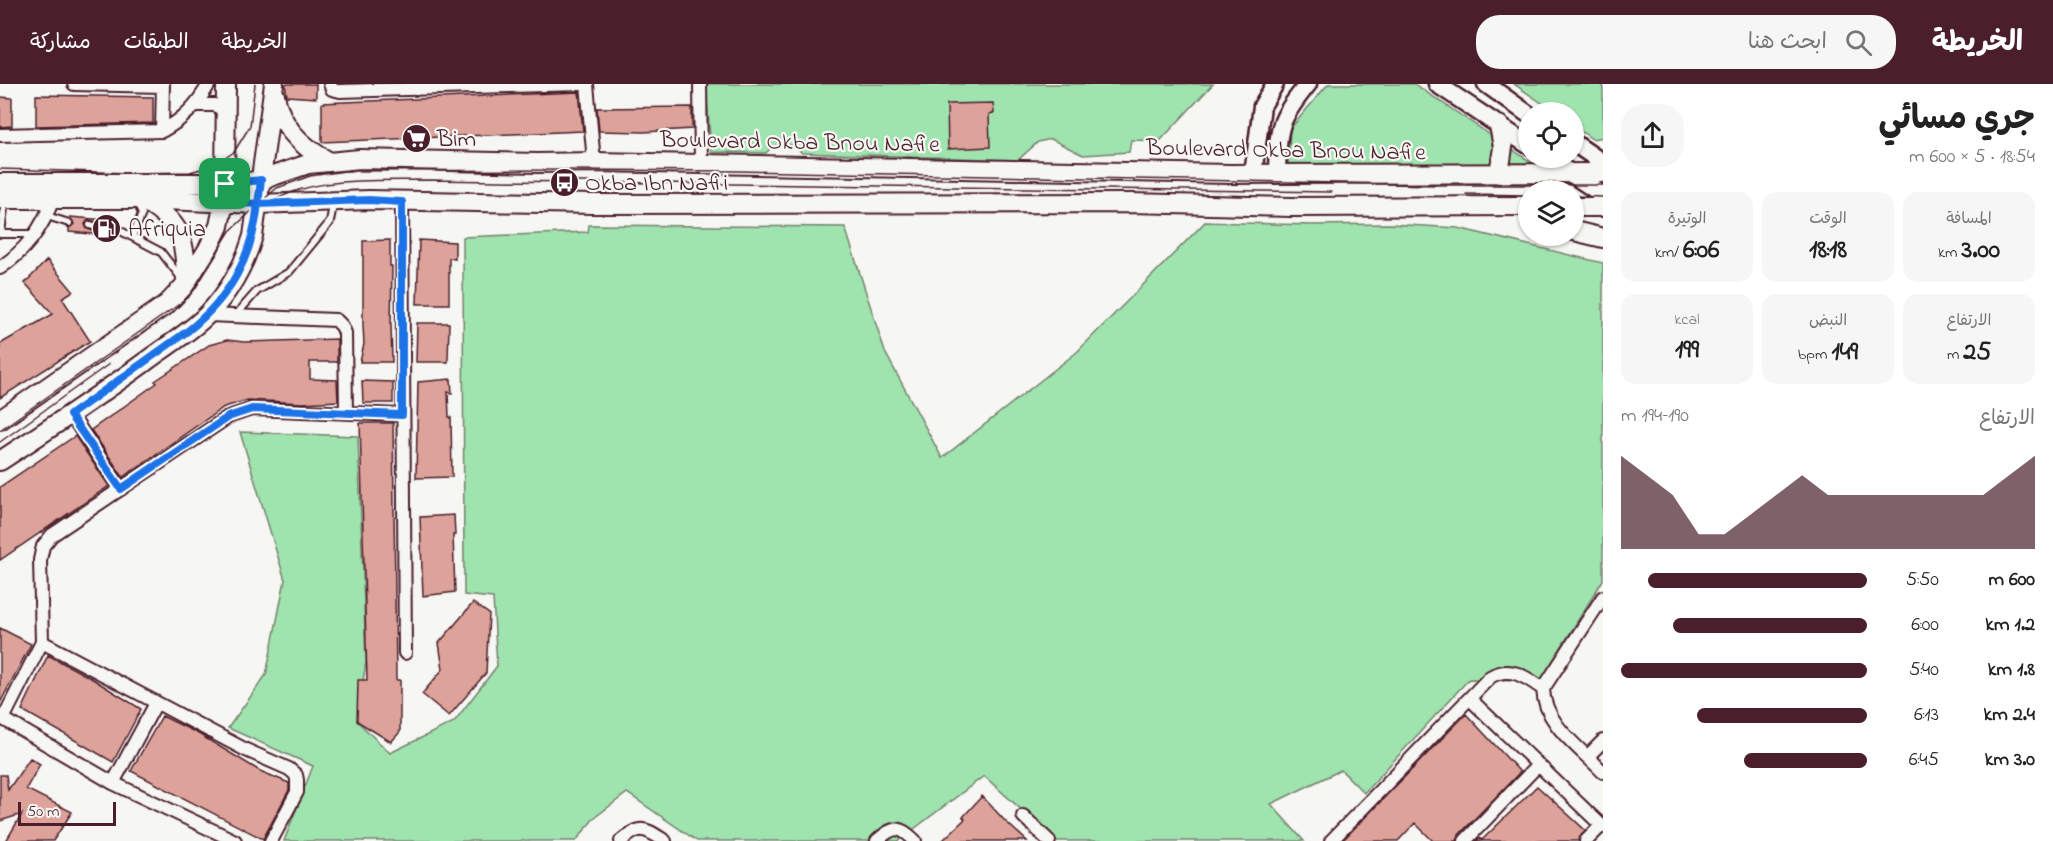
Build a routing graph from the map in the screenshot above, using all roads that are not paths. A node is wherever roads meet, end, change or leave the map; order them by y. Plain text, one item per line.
1 (74, 84) edge
2 (209, 84) edge
3 (226, 84) edge
4 (330, 84) edge
5 (580, 84) edge
6 (586, 84) edge
7 (700, 84) edge
8 (1275, 84) edge
9 (1308, 84) edge
10 (1437, 84) edge
11 (1486, 84) edge
12 (163, 85) edge
13 (274, 86) edge
14 (197, 105) junction
15 (1518, 107) edge
16 (226, 112) junction
17 (1499, 125) junction
18 (162, 131) junction
19 (0, 135) edge
20 (1518, 138) edge
21 (1584, 150) edge
22 (328, 161) junction
23 (594, 162) junction
24 (1603, 163) edge
25 (701, 164) junction
26 (1565, 168) edge
27 (1573, 173) junction
28 (1603, 173) edge
29 (1253, 174) junction
30 (1277, 174) junction
31 (1499, 174) junction
32 (261, 180) junction
33 (225, 184) junction
34 (2, 194) edge
35 (1603, 195) edge
36 (138, 199) junction
37 (334, 201) junction
38 (224, 202) junction
39 (292, 202) junction
40 (402, 202) junction
41 (258, 204) junction
42 (1474, 205) junction
43 (1518, 206) edge
44 (1584, 207) edge
45 (1603, 207) edge
46 (50, 208) junction
47 (1518, 216) edge
48 (69, 223) dead end
49 (117, 229) dead end
50 (1584, 233) edge
51 (1, 234) edge
52 (36, 234) junction
53 (253, 236) junction
54 (132, 237) junction
55 (1603, 238) edge
56 (0, 268) edge
57 (186, 284) junction
58 (208, 315) junction
59 (235, 316) junction
60 (346, 412) junction
61 (70, 415) junction
62 (402, 415) junction
63 (0, 420) edge
64 (0, 461) edge
65 (121, 489) junction
66 (1603, 597) edge
67 (42, 642) junction
68 (405, 653) dead end
69 (1543, 689) junction
70 (1470, 699) junction
71 (156, 703) junction
72 (2, 718) edge
73 (1603, 741) edge
74 (1588, 756) junction
75 (1538, 765) junction
76 (1603, 772) edge
77 (113, 783) junction
78 (1023, 816) dead end
79 (1602, 826) edge
80 (235, 841) edge
81 (271, 841) edge
82 (621, 841) edge
83 (665, 841) edge
84 (877, 841) edge
85 (915, 841) edge
86 (1049, 841) edge
87 (1331, 841) edge
88 (1465, 841) edge
89 (1586, 841) edge

1 - 12 street
2 - 14 street
3 - 16 main road
4 - 5 street
6 - 23 street
7 - 25 street
8 - 29 main road
9 - 30 main road
10 - 17 main road
11 - 15 main road
12 - 18 street
13 - 22 main road
13 - 32 main road
14 - 16 street
14 - 18 street
16 - 33 main road
17 - 20 main road
17 - 31 main road
18 - 19 street
21 - 24 main road
22 - 23 main road, Boulevard Okba Bnou Nafie
22 - 32 main road, Boulevard Okba Bnou Nafie
23 - 25 main road, Boulevard Okba Bnou Nafie
25 - 29 main road, Boulevard Okba Bnou Nafie
26 - 27 main road
27 - 28 main road, Boulevard Okba Bnou Nafie
27 - 31 main road, Boulevard Okba Bnou Nafie
27 - 35 main road
29 - 30 main road, Boulevard Okba Bnou Nafie
30 - 31 main road, Boulevard Okba Bnou Nafie
32 - 33 main road, Boulevard Okba Bnou Nafie
32 - 41 main road
33 - 34 main road, Boulevard Okba Bnou Nafie
33 - 38 main road
34 - 46 main road
34 - 51 lane
36 - 38 main road
36 - 46 main road
36 - 54 lane
36 - 57 main road
37 - 39 main road
37 - 40 main road
37 - 59 lane
38 - 41 main road
38 - 57 main road
39 - 41 main road
39 - 53 main road
40 - 42 main road
40 - 62 street
41 - 53 main road
42 - 43 main road
42 - 47 main road
44 - 45 main road
46 - 48 lane
46 - 52 street
49 - 54 lane
50 - 55 main road
51 - 52 lane
52 - 56 street
53 - 58 main road
54 - 57 lane
57 - 63 main road
58 - 59 street
58 - 61 main road
59 - 60 street
60 - 62 street
60 - 65 street
61 - 64 main road
61 - 65 street
62 - 68 street
65 - 67 street
66 - 69 street
67 - 71 street
67 - 72 street
69 - 70 street
69 - 74 street
70 - 75 street
70 - 87 street
71 - 77 street
71 - 81 street
72 - 77 street
73 - 74 street
74 - 76 street
75 - 79 street
75 - 88 street
77 - 80 street
78 - 86 street
79 - 89 street
82 - 83 street
84 - 85 street

